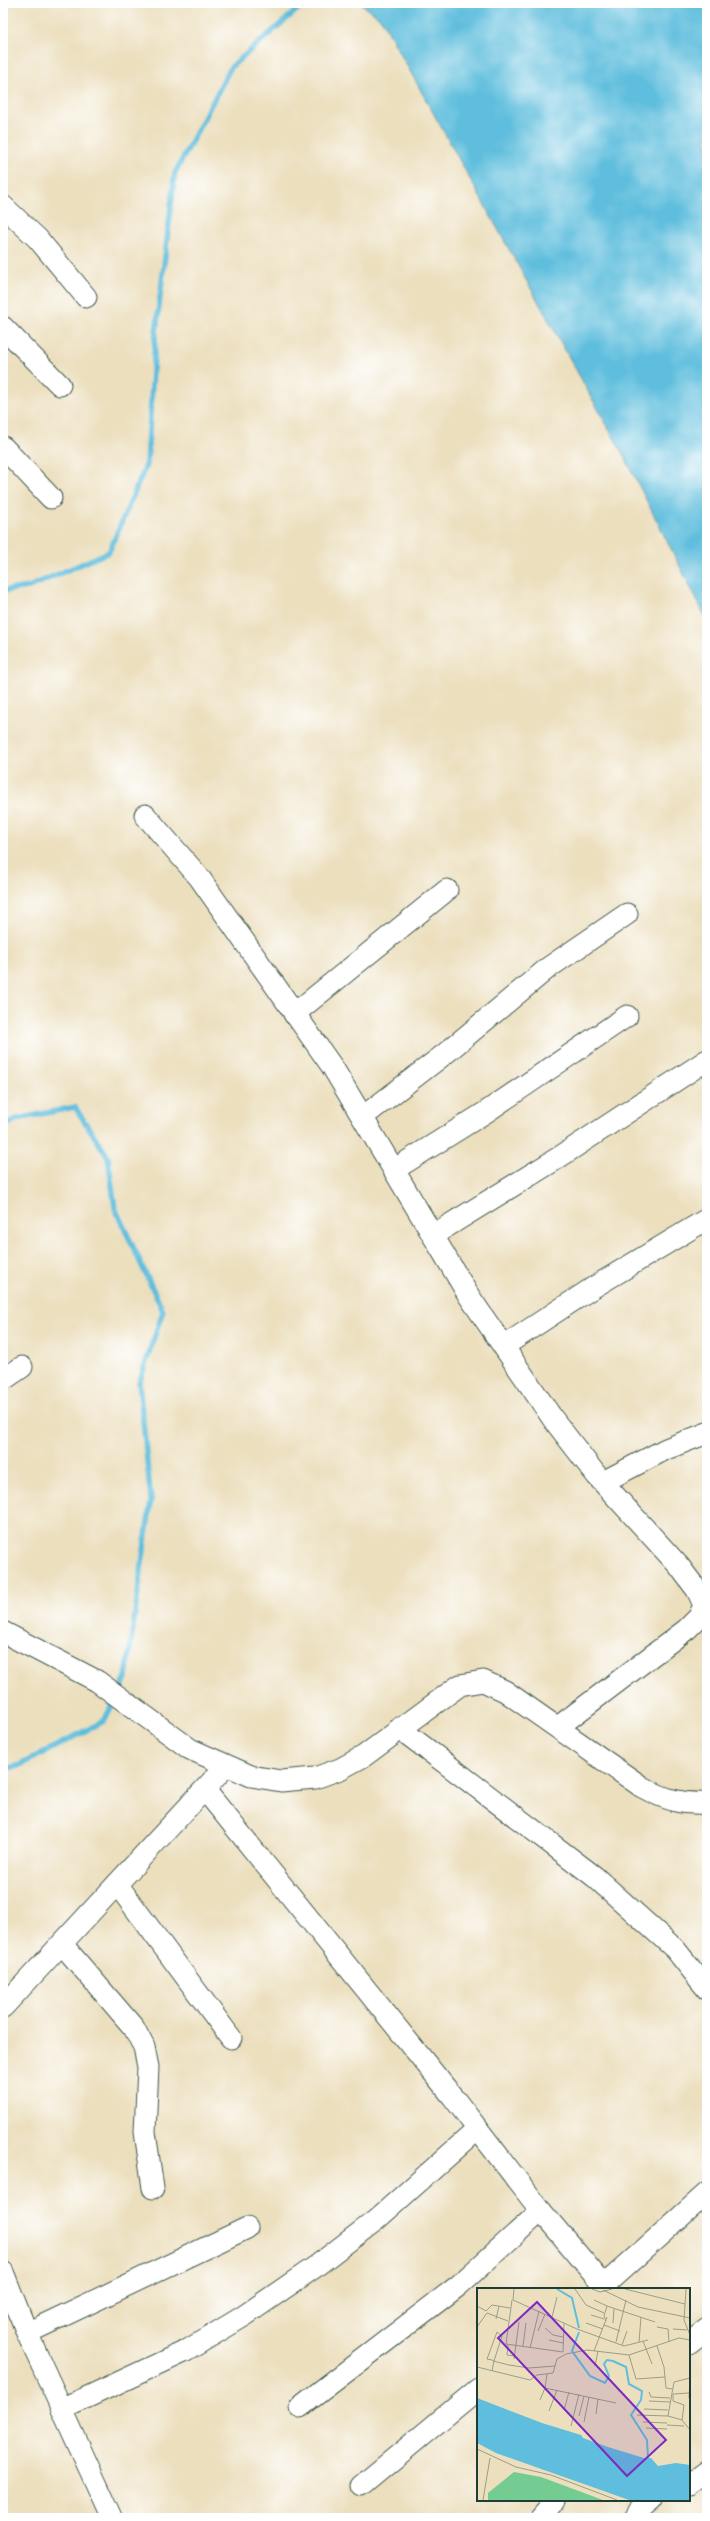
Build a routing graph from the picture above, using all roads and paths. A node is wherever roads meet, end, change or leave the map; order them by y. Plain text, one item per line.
1 (3, 206) edge
2 (86, 297) dead end
3 (3, 327) edge
4 (60, 385) dead end
5 (3, 447) edge
6 (51, 498) dead end
7 (145, 815) dead end
8 (447, 890) dead end
9 (626, 914) dead end
10 (294, 1014) junction
11 (627, 1016) dead end
12 (707, 1060) edge
13 (364, 1116) junction
14 (395, 1169) junction
15 (707, 1219) edge
16 (433, 1235) junction
17 (504, 1346) junction
18 (22, 1367) dead end
19 (3, 1380) edge
20 (707, 1433) edge
21 (603, 1482) junction
22 (706, 1604) edge
23 (3, 1632) edge
24 (558, 1727) junction
25 (399, 1728) junction
26 (226, 1766) junction
27 (205, 1790) junction
28 (707, 1803) edge
29 (117, 1884) junction
30 (62, 1944) junction
31 (707, 1989) edge
32 (3, 2007) edge
33 (231, 2038) dead end
34 (478, 2129) junction
35 (152, 2188) dead end
36 (707, 2193) edge
37 (541, 2211) junction
38 (247, 2228) dead end
39 (3, 2272) edge
40 (604, 2288) edge
41 (707, 2329) edge
42 (27, 2333) junction
43 (690, 2342) edge
44 (477, 2390) edge
45 (300, 2406) dead end
46 (62, 2409) junction
47 (707, 2470) edge
48 (690, 2483) edge
49 (361, 2486) dead end
50 (555, 2501) edge
51 (650, 2501) edge
52 (112, 2518) edge
53 (540, 2518) edge
54 (635, 2518) edge

1 - 2 street
3 - 4 street
5 - 6 street
7 - 10 street
8 - 10 street
9 - 13 street
10 - 13 street
11 - 14 street
12 - 16 street
13 - 14 street
14 - 16 street
15 - 17 street
16 - 17 street
17 - 21 street
18 - 19 street
20 - 21 street
21 - 22 street
22 - 24 street
23 - 26 street
24 - 25 street
24 - 28 street
25 - 26 street
25 - 31 street
26 - 27 street
27 - 29 street
27 - 34 street
29 - 30 street
29 - 33 street
30 - 32 street
30 - 35 street
34 - 37 street
34 - 46 street
36 - 40 street
37 - 40 street
37 - 45 street
38 - 42 street
39 - 42 street
41 - 43 street
42 - 46 street
44 - 49 street
46 - 52 street
47 - 48 street
50 - 53 street
51 - 54 street

